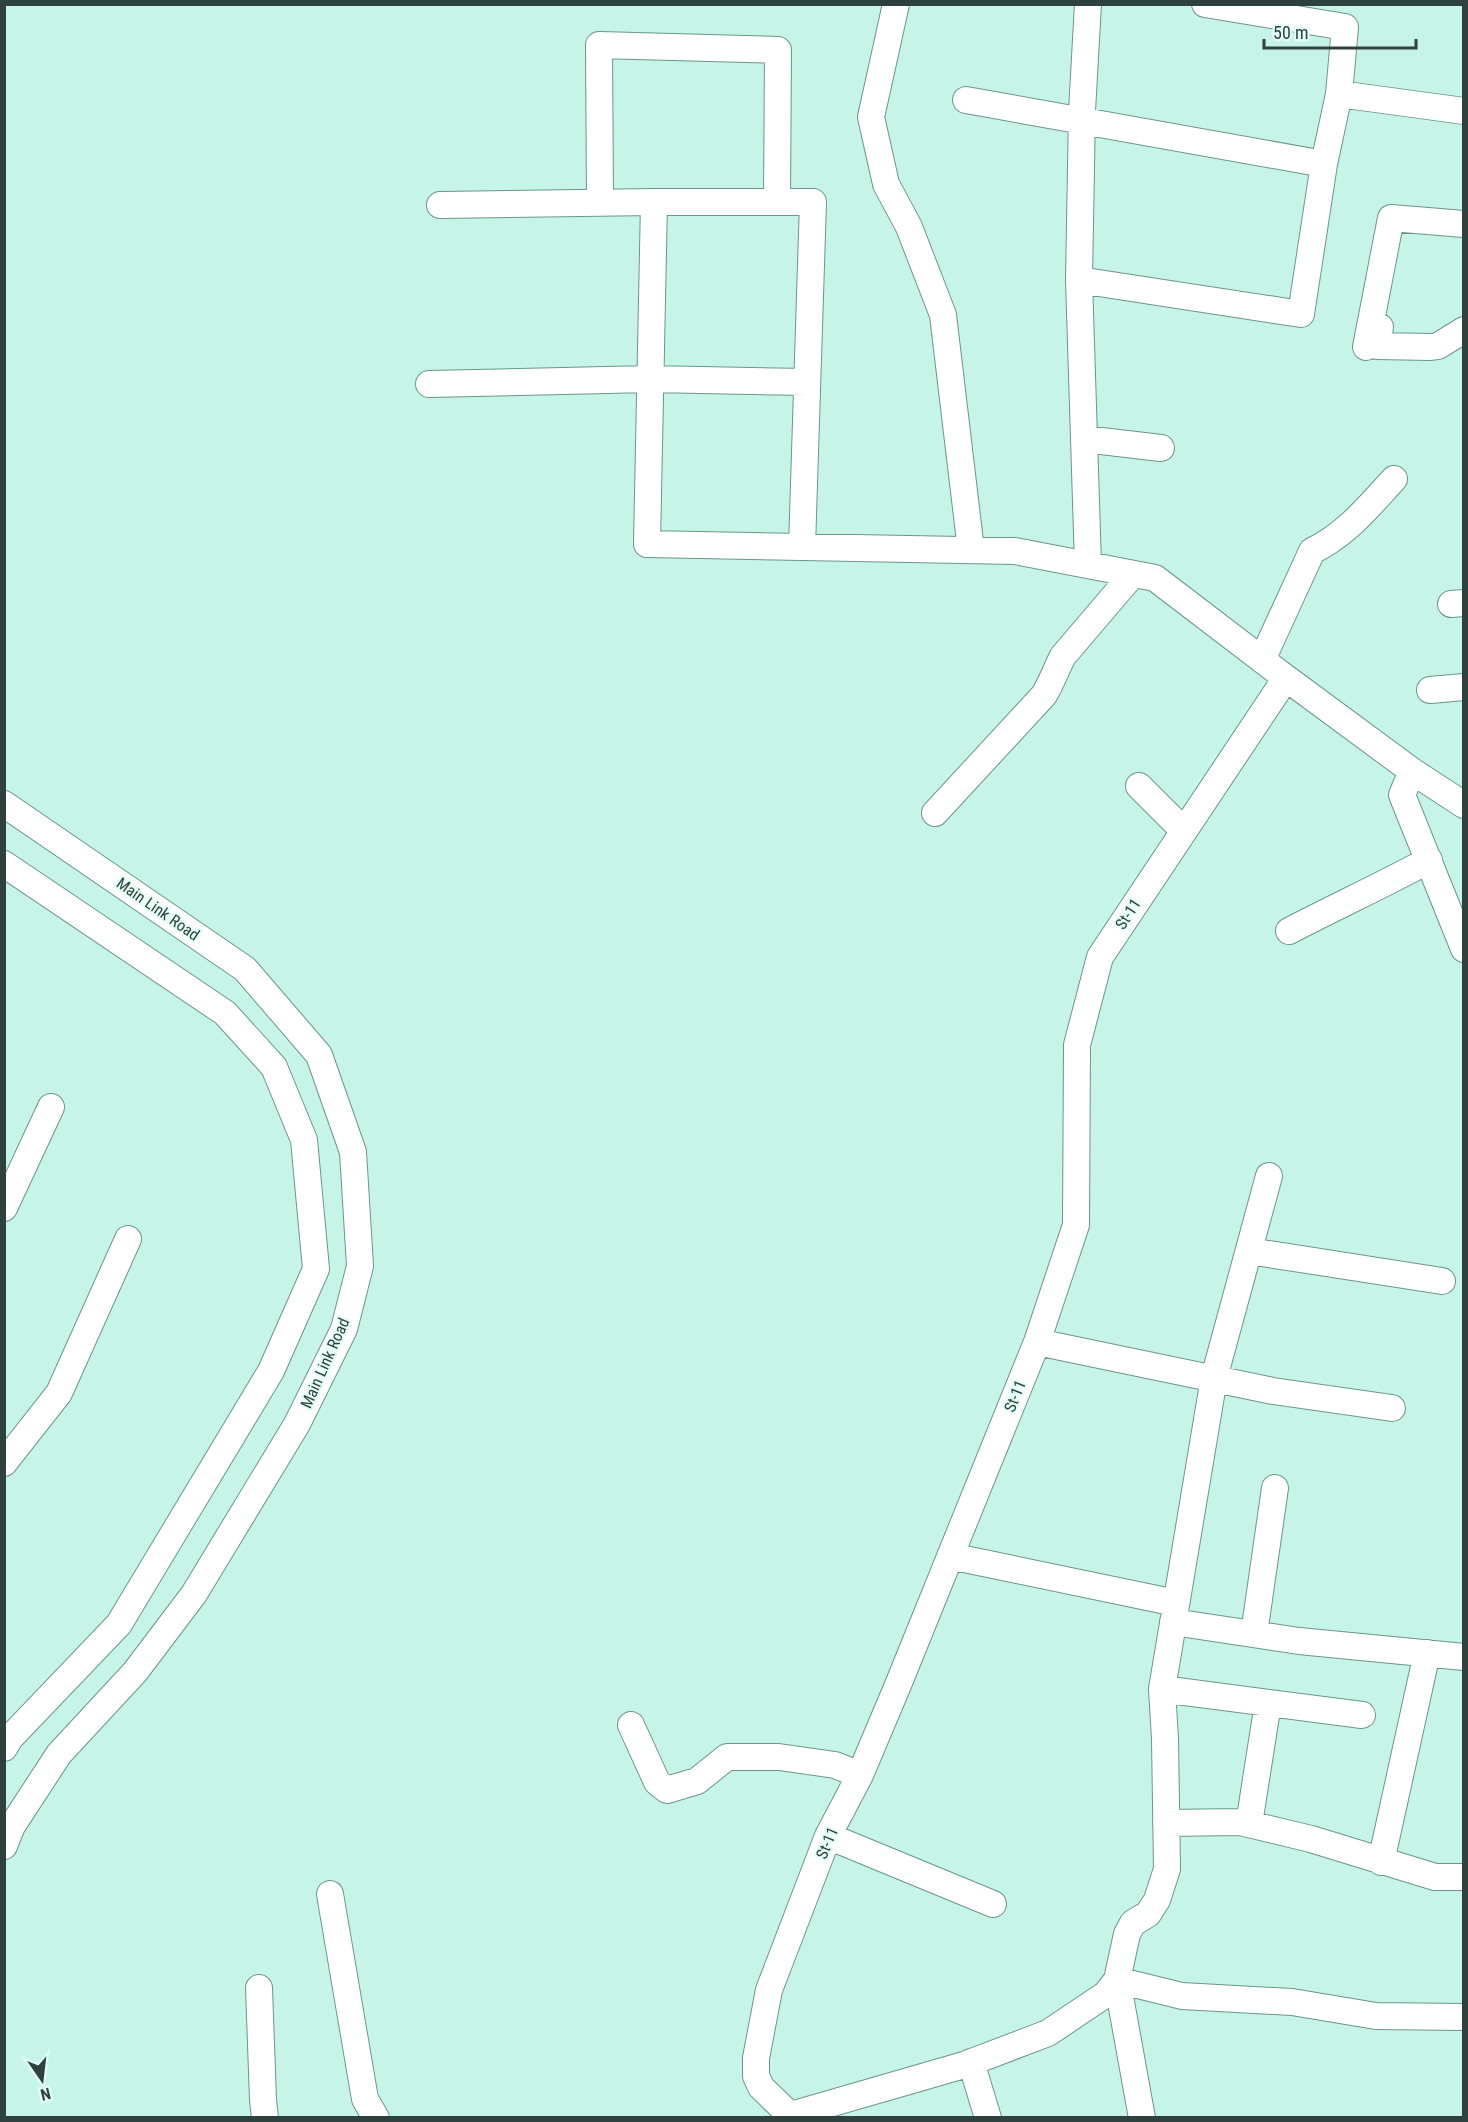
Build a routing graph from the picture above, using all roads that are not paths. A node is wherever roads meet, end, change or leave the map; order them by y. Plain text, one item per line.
1 (896, 4) edge
2 (1088, 4) edge
3 (1205, 4) edge
4 (1339, 94) junction
5 (966, 100) dead end
6 (1464, 111) edge
7 (1082, 121) junction
8 (1324, 164) junction
9 (600, 202) junction
10 (654, 202) junction
11 (777, 202) junction
12 (440, 205) dead end
13 (1464, 224) edge
14 (1080, 280) junction
15 (1380, 327) dead end
16 (1464, 330) edge
17 (1366, 347) dead end
18 (650, 379) junction
19 (807, 382) junction
20 (429, 384) dead end
21 (1084, 440) junction
22 (1161, 448) dead end
23 (1394, 479) dead end
24 (802, 547) junction
25 (971, 550) junction
26 (1088, 565) junction
27 (1133, 574) junction
28 (1262, 660) junction
29 (1286, 678) junction
30 (1464, 687) edge
31 (1431, 690) dead end
32 (1412, 771) junction
33 (1139, 786) dead end
34 (4, 804) edge
35 (1464, 805) edge
36 (935, 813) dead end
37 (1183, 830) junction
38 (1429, 860) junction
39 (4, 864) edge
40 (1289, 931) dead end
41 (1464, 949) edge
42 (51, 1107) dead end
43 (1269, 1176) dead end
44 (4, 1208) edge
45 (128, 1239) dead end
46 (1248, 1251) junction
47 (1442, 1281) dead end
48 (1037, 1342) junction
49 (1214, 1378) junction
50 (1392, 1408) dead end
51 (4, 1463) edge
52 (1275, 1488) dead end
53 (950, 1556) junction
54 (1175, 1612) junction
55 (1254, 1634) junction
56 (1427, 1653) junction
57 (1464, 1657) edge
58 (1162, 1689) junction
59 (1268, 1703) junction
60 (1362, 1715) dead end
61 (631, 1725) dead end
62 (4, 1748) edge
63 (860, 1775) junction
64 (1166, 1823) junction
65 (1249, 1824) junction
66 (828, 1836) junction
67 (4, 1846) edge
68 (1381, 1862) junction
69 (1464, 1877) edge
70 (330, 1894) dead end
71 (993, 1904) dead end
72 (1117, 1980) junction
73 (259, 1988) dead end
74 (1464, 2018) edge
75 (971, 2062) junction
76 (792, 2116) edge
77 (266, 2118) edge
78 (376, 2118) edge
79 (988, 2118) edge
80 (1142, 2118) edge

1 - 25 street
2 - 7 street
3 - 4 street
4 - 6 street
4 - 8 street
5 - 7 street
7 - 8 street
7 - 14 street
8 - 14 street
9 - 10 street
9 - 11 street
9 - 12 street
10 - 11 street
10 - 18 street
11 - 19 street
13 - 17 street
14 - 21 street
15 - 16 street
18 - 19 street
18 - 20 street
18 - 24 street
19 - 24 street
21 - 22 street
21 - 26 street
23 - 28 street
24 - 25 street
25 - 26 street
26 - 27 street
27 - 28 street
27 - 36 street
28 - 29 street
29 - 32 street
29 - 37 street, St-11
30 - 31 street
32 - 35 street
32 - 38 street
33 - 37 street
34 - 67 street, Main Link Road
37 - 48 street, St-11
38 - 40 street
38 - 41 street
39 - 62 street
42 - 44 street
43 - 46 street
45 - 51 street
46 - 47 street
46 - 49 street
48 - 49 street
48 - 53 street, St-11
49 - 50 street
49 - 54 street
52 - 55 street
53 - 54 street
53 - 63 street, St-11
54 - 55 street
54 - 58 street
55 - 56 street
56 - 57 street
56 - 68 street
58 - 59 street
58 - 64 street
59 - 60 street
59 - 65 street
61 - 63 street
63 - 66 street, St-11
64 - 65 street
64 - 72 street
65 - 68 street
66 - 71 street
66 - 76 street, St-11
68 - 69 street
70 - 78 street
72 - 74 street
72 - 75 street
72 - 80 street
73 - 77 street
75 - 76 street
75 - 79 street

